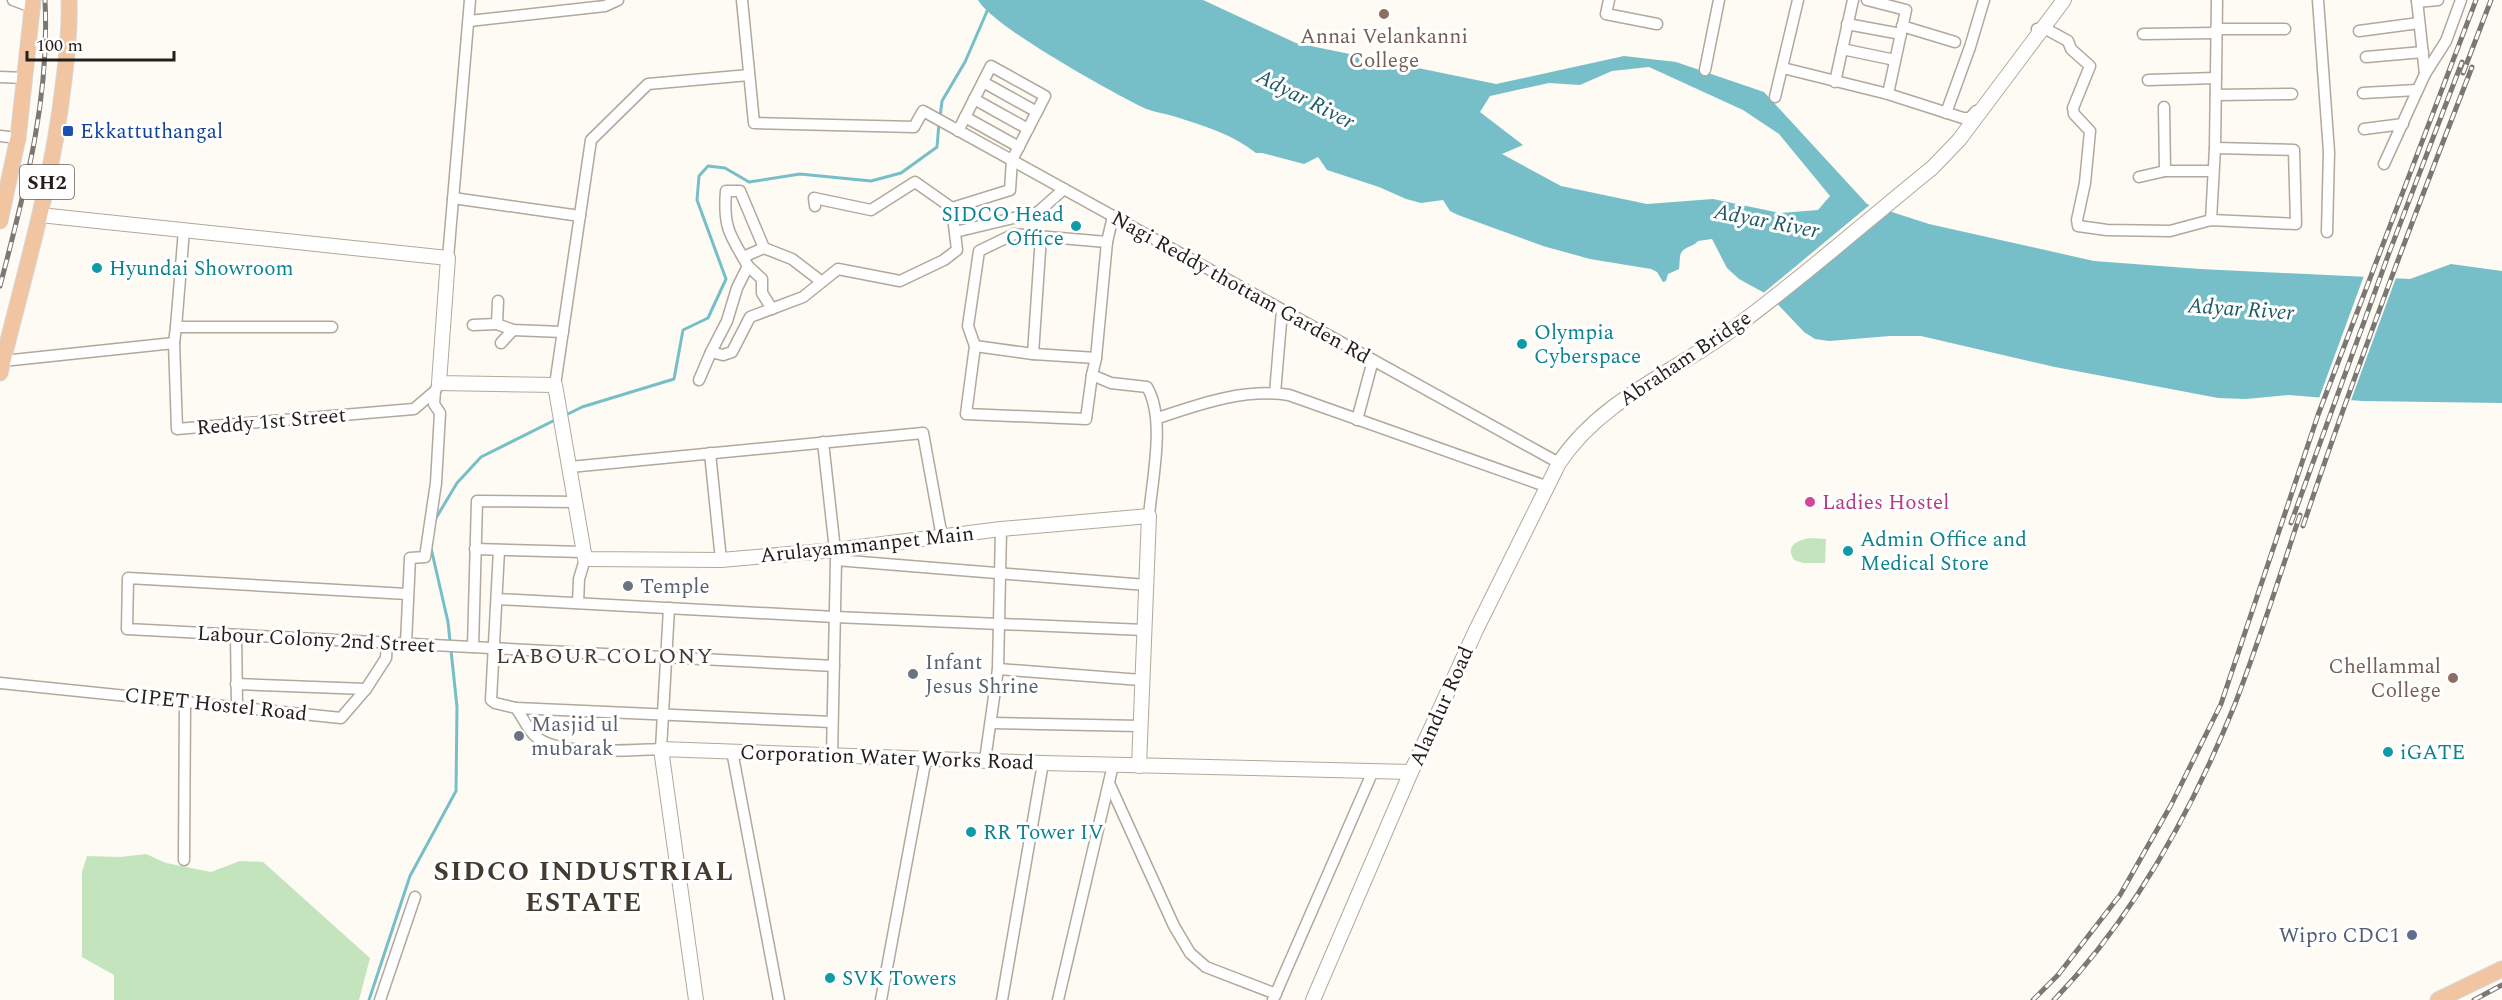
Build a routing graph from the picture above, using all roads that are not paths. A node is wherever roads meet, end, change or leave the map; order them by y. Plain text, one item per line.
1 (13, 0) edge
2 (69, 0) edge
3 (470, 0) edge
4 (618, 0) edge
5 (741, 0) edge
6 (1609, 0) edge
7 (1719, 0) edge
8 (1798, 0) edge
9 (1852, 0) edge
10 (1867, 0) edge
11 (1984, 0) edge
12 (2064, 0) edge
13 (2217, 0) edge
14 (2318, 0) edge
15 (2438, 0) edge
16 (2461, 0) edge
17 (2417, 1) edge
18 (34, 4) edge
19 (469, 21) junction
20 (2419, 23) junction
21 (1657, 24) dead end
22 (1847, 24) junction
23 (2044, 28) junction
24 (2285, 28) dead end
25 (1901, 30) junction
26 (2216, 31) junction
27 (2358, 31) dead end
28 (2143, 34) dead end
29 (1956, 42) dead end
30 (1842, 49) junction
31 (2423, 52) junction
32 (2366, 57) dead end
33 (1895, 60) junction
34 (1783, 68) junction
35 (1705, 70) dead end
36 (2425, 74) junction
37 (749, 75) junction
38 (0, 77) edge
39 (25, 78) junction
40 (2216, 78) junction
41 (2148, 80) dead end
42 (983, 82) junction
43 (1835, 82) junction
44 (2417, 90) junction
45 (2363, 93) dead end
46 (1888, 94) junction
47 (2292, 94) dead end
48 (2216, 95) junction
49 (1775, 97) dead end
50 (974, 99) junction
51 (2164, 107) dead end
52 (1037, 112) junction
53 (1946, 113) junction
54 (965, 117) junction
55 (2403, 124) junction
56 (1028, 129) junction
57 (2364, 129) dead end
58 (958, 131) junction
59 (0, 136) edge
60 (18, 138) junction
61 (1019, 147) junction
62 (2215, 148) junction
63 (1012, 160) junction
64 (2384, 164) dead end
65 (2165, 171) junction
66 (2213, 171) junction
67 (2139, 177) dead end
68 (1064, 189) junction
69 (453, 198) junction
70 (815, 206) dead end
71 (952, 208) junction
72 (40, 215) junction
73 (580, 216) junction
74 (1113, 216) junction
75 (2211, 220) junction
76 (0, 221) edge
77 (184, 230) junction
78 (955, 232) junction
79 (2327, 232) dead end
80 (1041, 236) junction
81 (1107, 242) junction
82 (764, 248) junction
83 (448, 258) junction
84 (746, 261) junction
85 (822, 282) junction
86 (498, 301) dead end
87 (772, 309) junction
88 (1282, 310) junction
89 (497, 324) junction
90 (473, 325) dead end
91 (176, 327) junction
92 (332, 327) dead end
93 (513, 330) junction
94 (563, 332) junction
95 (174, 343) junction
96 (501, 343) dead end
97 (975, 346) junction
98 (711, 352) junction
99 (1033, 354) junction
100 (1096, 358) junction
101 (1373, 360) junction
102 (1, 365) edge
103 (1092, 375) junction
104 (699, 380) dead end
105 (555, 385) junction
106 (437, 387) junction
107 (1275, 393) junction
108 (1158, 418) junction
109 (1357, 420) junction
110 (1591, 424) joint
111 (823, 442) junction
112 (710, 453) junction
113 (1559, 463) junction
114 (570, 466) junction
115 (1548, 487) junction
116 (576, 502) junction
117 (1149, 516) junction
118 (1001, 529) junction
119 (942, 537) junction
120 (475, 549) junction
121 (499, 549) junction
122 (836, 555) junction
123 (584, 556) junction
124 (721, 560) junction
125 (1001, 573) junction
126 (1146, 585) junction
127 (407, 594) junction
128 (497, 599) junction
129 (578, 603) junction
130 (669, 609) junction
131 (835, 617) junction
132 (1000, 624) junction
133 (1144, 630) junction
134 (236, 635) junction
135 (387, 642) junction
136 (405, 643) junction
137 (473, 647) junction
138 (494, 648) junction
139 (666, 657) junction
140 (834, 666) junction
141 (998, 669) junction
142 (1142, 680) junction
143 (0, 683) edge
144 (236, 684) junction
145 (366, 689) junction
146 (185, 700) junction
147 (237, 706) junction
148 (516, 708) junction
149 (663, 716) junction
150 (832, 722) junction
151 (992, 723) junction
152 (1140, 726) junction
153 (661, 749) junction
154 (732, 751) junction
155 (832, 756) junction
156 (926, 758) junction
157 (985, 760) junction
158 (1042, 763) junction
159 (1113, 765) junction
160 (1138, 765) junction
161 (1373, 771) junction
162 (1411, 772) junction
163 (1109, 783) junction
164 (184, 860) dead end
165 (415, 897) dead end
166 (2502, 969) edge
167 (1274, 997) edge
168 (380, 1000) edge
169 (696, 1000) edge
170 (780, 1000) edge
171 (881, 1000) edge
172 (1002, 1000) edge
173 (1058, 1000) edge
174 (1313, 1000) edge
175 (2438, 1000) edge

1 - 18 street
2 - 72 main road, SH2
3 - 19 street
4 - 19 street
5 - 37 street
6 - 21 street
7 - 35 street
8 - 34 street
9 - 22 street
10 - 25 street
11 - 53 street
12 - 23 street
13 - 26 street
14 - 79 street
15 - 17 street
16 - 36 street
17 - 20 street
18 - 39 main road, SH2
19 - 69 street
20 - 27 street
20 - 31 street
22 - 25 street
22 - 30 street
23 - 53 street
23 - 75 street
23 - 110 street, Abraham Bridge
24 - 26 street
25 - 29 street
25 - 33 street
26 - 28 street
26 - 40 street
30 - 33 street
30 - 43 street
31 - 32 street
31 - 36 street
33 - 46 street
34 - 43 street
34 - 49 street
36 - 44 street
37 - 58 street, Nagi Reddy thottam Garden Rd
37 - 73 street
38 - 39 street
39 - 60 main road, SH2
40 - 41 street
40 - 48 street
42 - 50 street
42 - 52 street
42 - 52 street
43 - 46 street
44 - 45 street
44 - 55 street
46 - 53 street
47 - 48 street
48 - 62 street
50 - 54 street
50 - 56 street
51 - 65 street
52 - 56 street
54 - 58 street
54 - 61 street
55 - 57 street
55 - 64 street
56 - 61 street
58 - 63 street, Nagi Reddy thottam Garden Rd
59 - 60 street
60 - 76 main road, SH2
61 - 63 street
62 - 66 street
62 - 75 street
63 - 68 street, Nagi Reddy thottam Garden Rd
63 - 71 street
65 - 66 street
65 - 67 street
66 - 75 street
68 - 74 street, Nagi Reddy thottam Garden Rd
68 - 78 street
69 - 73 street
69 - 83 street
70 - 71 street
71 - 78 street
72 - 77 street
72 - 102 main road, SH2
73 - 94 street
74 - 81 street
74 - 88 street, Nagi Reddy thottam Garden Rd
77 - 83 street
77 - 91 street
78 - 85 street
80 - 81 street
80 - 97 street
80 - 99 street
81 - 100 street
82 - 84 street
82 - 84 street
82 - 85 street
83 - 106 street
84 - 87 street
84 - 98 street
85 - 87 street
86 - 89 street
87 - 98 street
88 - 101 street, Nagi Reddy thottam Garden Rd
88 - 107 street
89 - 90 street
89 - 93 street
91 - 92 street
91 - 95 street
93 - 94 street
93 - 96 street
94 - 105 street
95 - 102 street
95 - 106 street, Reddy 1st Street
97 - 99 street
97 - 103 street
98 - 104 street
99 - 100 street
100 - 103 street
101 - 109 street
101 - 113 street, Nagi Reddy thottam Garden Rd
103 - 108 street
105 - 106 street
105 - 114 street
106 - 127 street
107 - 108 street
107 - 109 street
108 - 117 street
109 - 115 street
110 - 113 street, Alandur Road
111 - 112 street
111 - 119 street
111 - 122 street
112 - 114 street
112 - 124 street
113 - 115 street, Alandur Road
114 - 116 street
115 - 162 street, Alandur Road
116 - 120 street
116 - 123 street
117 - 118 street, Arulayammanpet Main
117 - 126 street
118 - 119 street, Arulayammanpet Main
118 - 125 street
119 - 122 street, Arulayammanpet Main
120 - 121 street
120 - 137 street
121 - 123 street
121 - 128 street
122 - 124 street, Arulayammanpet Main
122 - 125 street
122 - 131 street
123 - 124 street, Arulayammanpet Main
123 - 129 street
125 - 126 street
125 - 132 street
126 - 133 street
127 - 134 street, Labour Colony 2nd Street
127 - 136 street
128 - 129 street
128 - 138 street
129 - 130 street
130 - 131 street
130 - 139 street
131 - 132 street
131 - 140 street
132 - 133 street
132 - 141 street
133 - 142 street
134 - 135 street, Labour Colony 2nd Street
134 - 144 street
135 - 136 street, Labour Colony 2nd Street
135 - 145 street, CIPET Hostel Road
136 - 137 street, Labour Colony 2nd Street
137 - 138 street, Labour Colony 2nd Street
138 - 139 street, Labour Colony 2nd Street
138 - 148 street
139 - 140 street, Labour Colony 2nd Street
139 - 149 street
140 - 150 street
141 - 142 street
141 - 151 street
142 - 152 street
143 - 146 street, CIPET Hostel Road
144 - 145 street
144 - 147 street
145 - 147 street, CIPET Hostel Road
146 - 147 street, CIPET Hostel Road
146 - 164 street
148 - 149 street
148 - 153 street
149 - 150 street
149 - 153 street
150 - 155 street
151 - 152 street
151 - 157 street
152 - 160 street
153 - 154 street, Corporation Water Works Road
153 - 169 street
154 - 155 street, Corporation Water Works Road
154 - 170 street
155 - 156 street, Corporation Water Works Road
156 - 157 street, Corporation Water Works Road
156 - 171 street
157 - 158 street, Corporation Water Works Road
158 - 159 street, Corporation Water Works Road
158 - 172 street
159 - 160 street, Corporation Water Works Road
159 - 163 street
160 - 161 street, Corporation Water Works Road
161 - 162 street, Corporation Water Works Road
161 - 167 street
162 - 174 street, Alandur Road
163 - 167 street
163 - 173 street
165 - 168 street
166 - 175 main road

